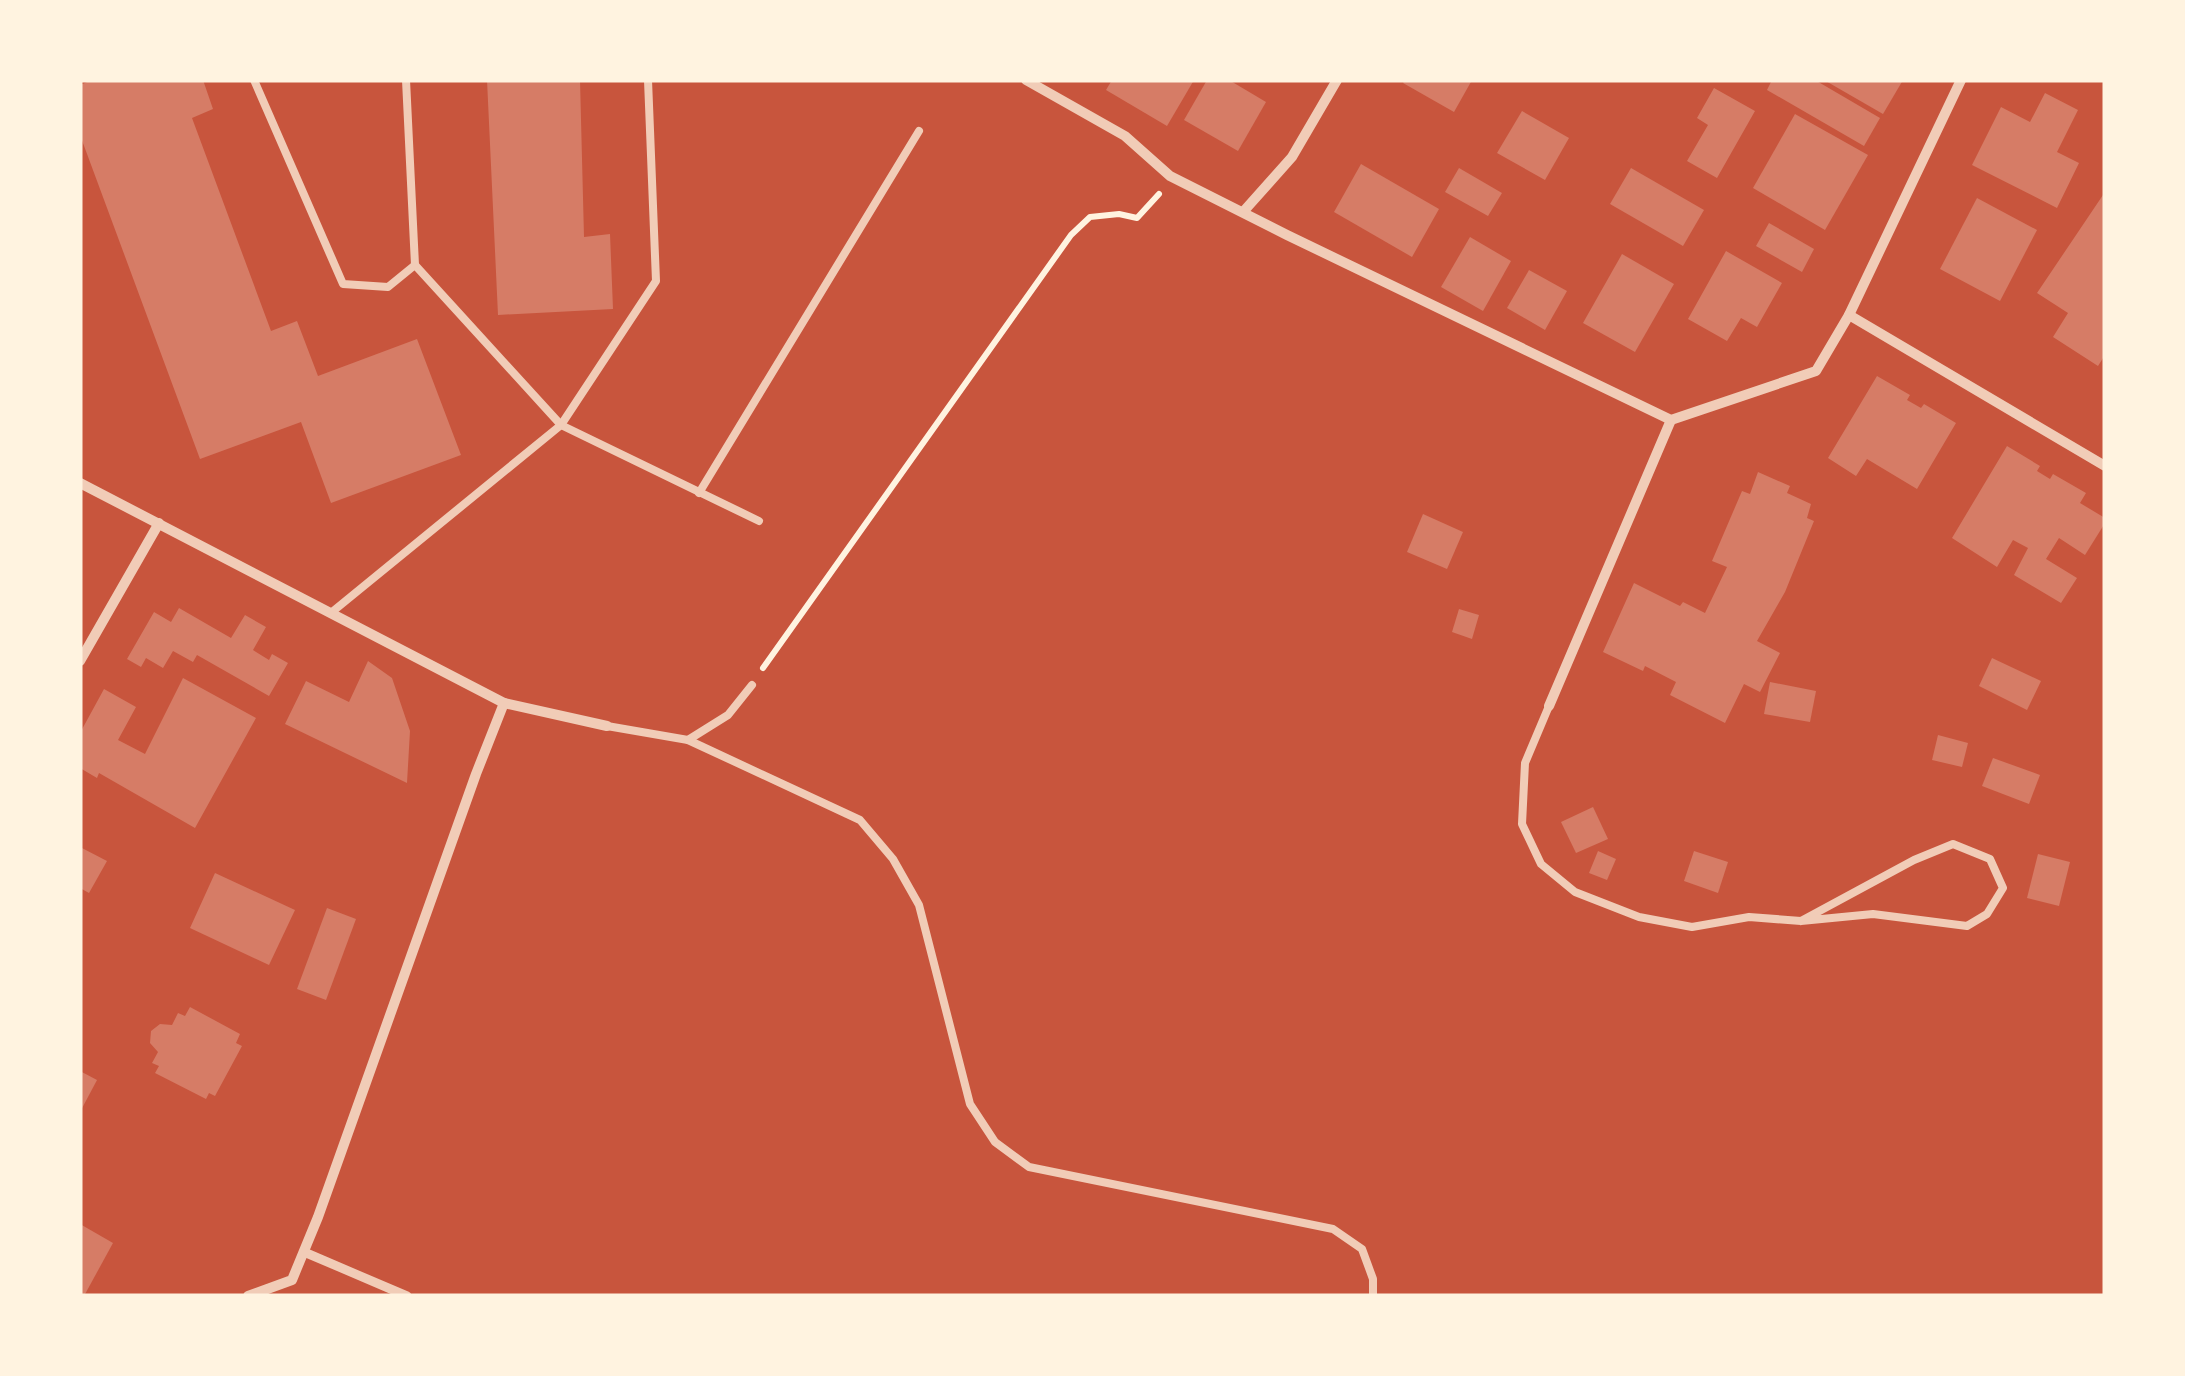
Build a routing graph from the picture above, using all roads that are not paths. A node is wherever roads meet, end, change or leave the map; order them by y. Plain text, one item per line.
1 (254, 80) edge
2 (406, 80) edge
3 (648, 80) edge
4 (1026, 80) edge
5 (1336, 80) edge
6 (1961, 80) edge
7 (919, 131) dead end
8 (1243, 212) junction
9 (415, 265) junction
10 (1849, 315) junction
11 (1671, 420) junction
12 (561, 425) junction
13 (2105, 466) edge
14 (80, 483) edge
15 (699, 492) junction
16 (759, 522) dead end
17 (158, 523) junction
18 (332, 612) junction
19 (80, 661) edge
20 (752, 685) road end
21 (504, 703) junction
22 (1550, 706) joint
23 (607, 726) joint
24 (688, 740) junction
25 (1802, 921) junction
26 (304, 1252) junction
27 (292, 1280) junction
28 (248, 1296) edge
29 (289, 1296) edge
30 (407, 1296) edge
31 (1373, 1296) edge

1 - 9 lane
2 - 9 lane
3 - 12 lane
4 - 8 street
5 - 8 street
6 - 10 street
7 - 15 lane
8 - 11 street
9 - 12 lane
10 - 11 street
10 - 13 street
11 - 22 street
12 - 15 lane
12 - 18 lane
14 - 17 street
15 - 16 lane
17 - 18 street
17 - 19 street
18 - 21 street
20 - 24 lane
21 - 23 street
21 - 26 street
22 - 25 lane
23 - 24 lane
24 - 31 lane
25 - 25 lane
26 - 27 street
26 - 30 street
27 - 28 street
27 - 29 street

